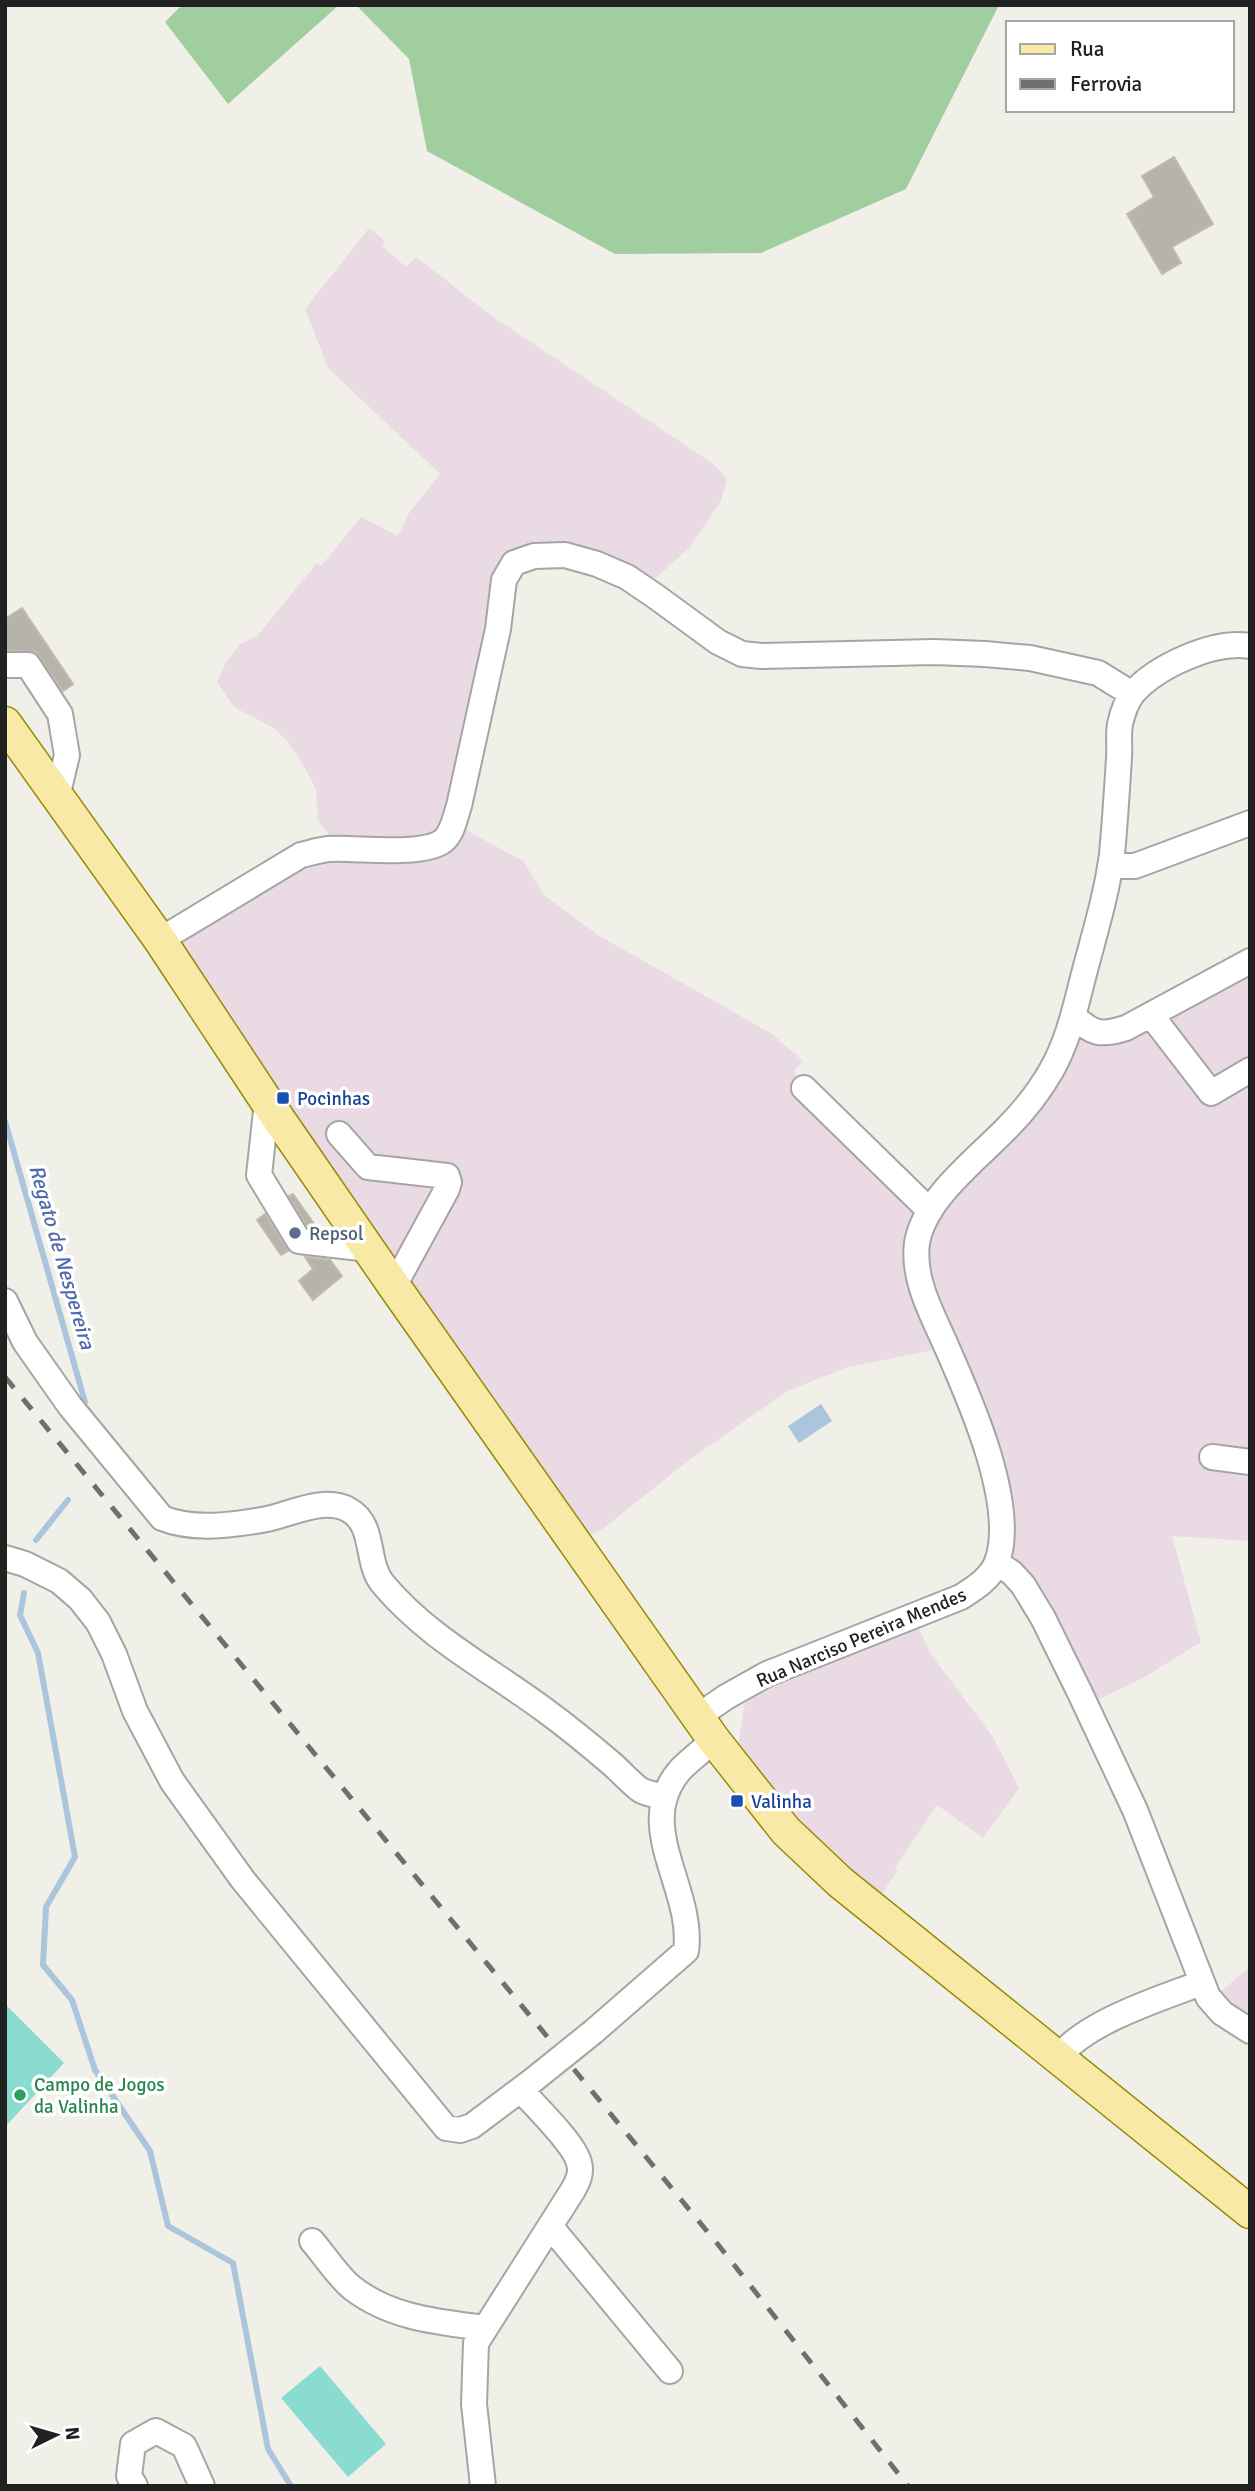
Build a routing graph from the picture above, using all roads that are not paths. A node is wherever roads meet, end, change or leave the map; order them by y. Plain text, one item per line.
1 (1250, 646) edge
2 (5, 665) edge
3 (1132, 694) junction
4 (5, 723) edge
5 (57, 797) junction
6 (1250, 823) edge
7 (1110, 866) junction
8 (160, 940) junction
9 (1250, 961) edge
10 (1151, 1015) junction
11 (1073, 1016) junction
12 (1250, 1070) edge
13 (804, 1088) dead end
14 (267, 1102) junction
15 (340, 1134) dead end
16 (930, 1211) junction
17 (369, 1249) junction
18 (394, 1286) junction
19 (5, 1301) edge
20 (1212, 1457) dead end
21 (1250, 1462) edge
22 (5, 1558) edge
23 (997, 1563) junction
24 (705, 1728) junction
25 (665, 1797) junction
26 (1201, 1983) junction
27 (1250, 2031) edge
28 (1058, 2058) junction
29 (526, 2086) junction
30 (1250, 2212) edge
31 (550, 2226) junction
32 (312, 2241) dead end
33 (485, 2329) junction
34 (670, 2371) dead end
35 (135, 2486) edge
36 (202, 2486) edge
37 (483, 2486) edge

1 - 3 street
2 - 5 street
3 - 7 street
3 - 8 street
4 - 5 main road
5 - 8 main road
6 - 7 street
7 - 11 street
8 - 14 main road
9 - 10 street
10 - 11 street
10 - 12 street
11 - 16 street
13 - 16 street
14 - 17 main road
14 - 17 street
15 - 18 street
16 - 23 street
17 - 18 main road
18 - 24 main road
19 - 25 street
20 - 21 street
22 - 29 street
23 - 24 street, Rua Narciso Pereira Mendes
23 - 26 street
24 - 25 street, Rua Narciso Pereira Mendes
24 - 28 main road
25 - 29 street, bridge
26 - 27 street
26 - 28 street
28 - 30 main road
29 - 31 street
31 - 33 street
31 - 34 street
32 - 33 street
33 - 37 street
35 - 36 street

